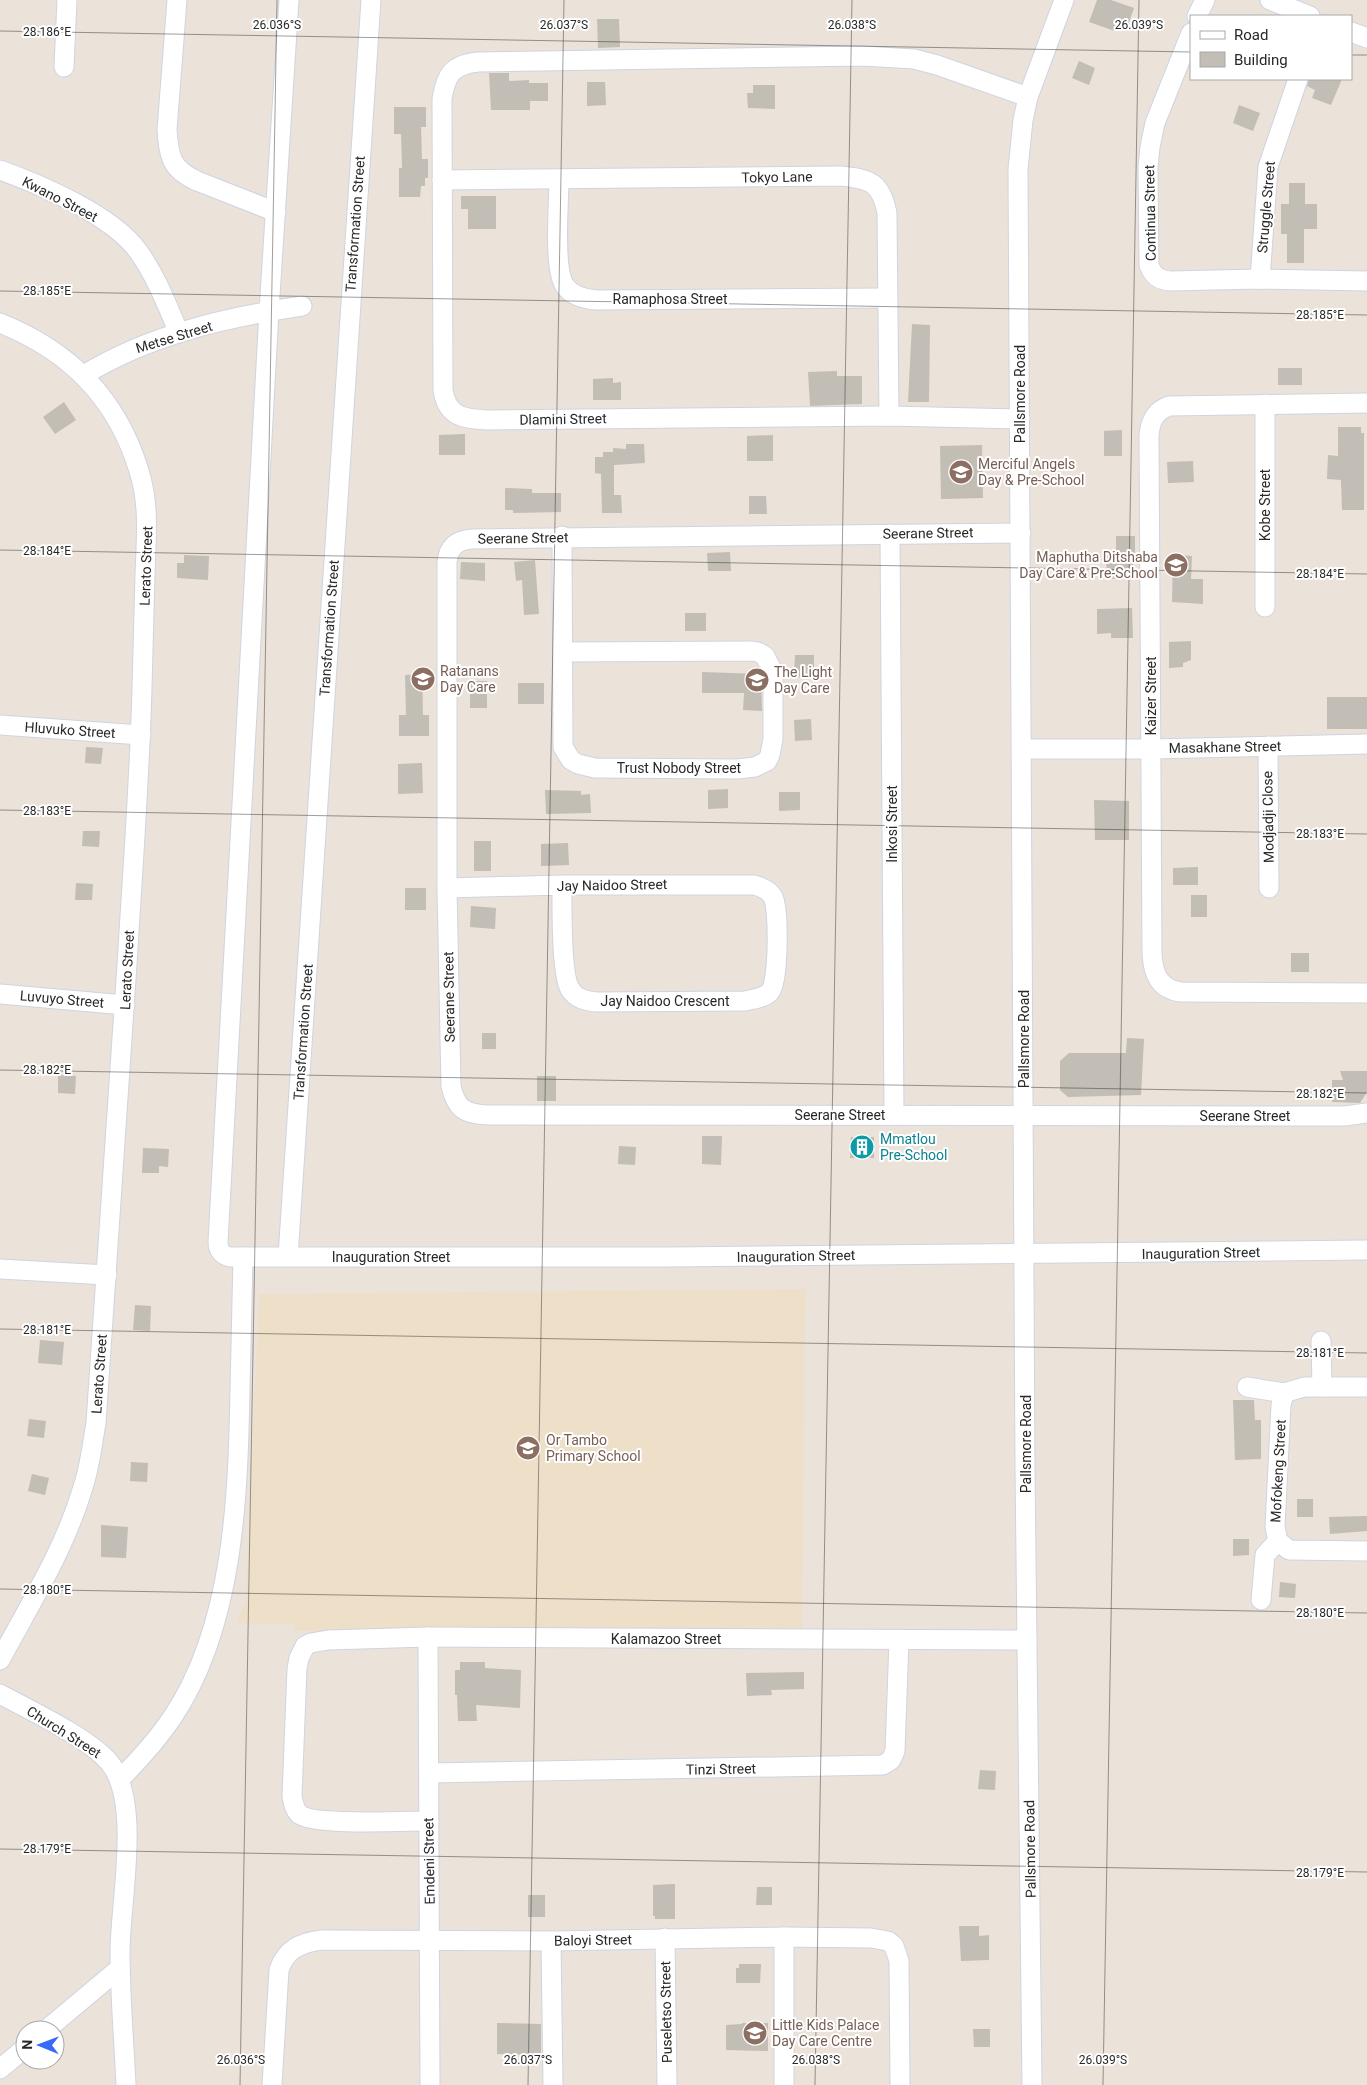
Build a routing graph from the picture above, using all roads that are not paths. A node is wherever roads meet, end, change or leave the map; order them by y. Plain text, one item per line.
1 (67, 0) edge
2 (177, 0) edge
3 (289, 0) edge
4 (371, 0) edge
5 (1064, 0) edge
6 (1205, 0) edge
7 (1270, 0) edge
8 (1198, 15) edge
9 (1308, 15) edge
10 (1352, 32) edge
11 (1190, 36) edge
12 (1367, 38) edge
13 (64, 67) dead end
14 (1298, 80) edge
15 (1028, 97) junction
16 (0, 170) edge
17 (559, 179) junction
18 (442, 180) junction
19 (276, 212) junction
20 (1260, 279) junction
21 (1367, 281) edge
22 (887, 298) junction
23 (302, 306) dead end
24 (270, 311) junction
25 (0, 323) edge
26 (179, 333) junction
27 (84, 375) junction
28 (1367, 403) edge
29 (1266, 404) junction
30 (889, 416) junction
31 (1020, 419) junction
32 (1021, 532) junction
33 (890, 534) junction
34 (562, 536) junction
35 (1264, 607) dead end
36 (564, 652) junction
37 (0, 725) edge
38 (141, 734) junction
39 (1367, 744) edge
40 (1268, 746) junction
41 (1022, 749) junction
42 (1151, 749) junction
43 (562, 885) junction
44 (447, 888) junction
45 (1269, 888) dead end
46 (772, 895) joint
47 (1367, 993) edge
48 (0, 994) edge
49 (125, 1005) junction
50 (1367, 1113) edge
51 (894, 1115) junction
52 (1024, 1115) junction
53 (1367, 1250) edge
54 (1025, 1254) junction
55 (234, 1256) junction
56 (288, 1257) junction
57 (0, 1269) edge
58 (107, 1275) junction
59 (1321, 1341) dead end
60 (1247, 1387) dead end
61 (1322, 1387) junction
62 (1367, 1387) edge
63 (1284, 1393) junction
64 (1278, 1541) junction
65 (1367, 1551) edge
66 (1261, 1600) dead end
67 (428, 1637) junction
68 (1027, 1640) junction
69 (899, 1641) junction
70 (0, 1660) edge
71 (0, 1694) edge
72 (429, 1773) junction
73 (120, 1778) junction
74 (429, 1821) junction
75 (784, 1937) junction
76 (665, 1938) junction
77 (430, 1941) junction
78 (551, 1941) junction
79 (120, 1968) junction
80 (58, 2020) edge
81 (15, 2056) edge
82 (0, 2069) edge
83 (126, 2085) edge
84 (272, 2085) edge
85 (430, 2085) edge
86 (553, 2085) edge
87 (667, 2085) edge
88 (784, 2085) edge
89 (900, 2085) edge
90 (1032, 2085) edge

1 - 13 street
2 - 19 street
3 - 19 street
4 - 56 street, Transformation Street
5 - 15 street, Pallsmore Road
6 - 8 street
7 - 9 street
10 - 12 street
11 - 20 street, Continua Street
14 - 20 street, Struggle Street
15 - 18 street, Dlamini Street
15 - 31 street, Pallsmore Road
16 - 26 street, Kwano Street
17 - 18 street, Tokyo Lane
17 - 22 street, Tokyo Lane
17 - 22 street, Ramaphosa Street
18 - 30 street, Dlamini Street
19 - 24 street
20 - 21 street, Continua Street
22 - 30 street, Tokyo Lane
23 - 24 street, Metse Street
24 - 26 street, Metse Street
24 - 55 street
25 - 27 street, Lerato Street
26 - 27 street, Metse Street
27 - 38 street, Lerato Street
28 - 29 street, Kaizer Street
29 - 35 street, Kobe Street
29 - 42 street, Kaizer Street
30 - 31 street, Dlamini Street
31 - 32 street, Pallsmore Road
32 - 33 street, Seerane Street
32 - 41 street, Pallsmore Road
33 - 34 street, Seerane Street
33 - 51 street, Inkosi Street
34 - 36 street, Trust Nobody Street
34 - 44 street, Seerane Street
36 - 36 street, Trust Nobody Street
37 - 38 street, Hluvuko Street
38 - 49 street, Lerato Street
39 - 40 street, Masakhane Street
40 - 42 street, Masakhane Street
40 - 45 street, Modjadji Close
41 - 42 street, Masakhane Street
41 - 52 street, Pallsmore Road
42 - 47 street, Kaizer Street
43 - 44 street, Jay Naidoo Street
43 - 46 street, Jay Naidoo Street
43 - 46 street, Jay Naidoo Crescent
44 - 51 street, Seerane Street
48 - 49 street, Luvuyo Street
49 - 58 street, Lerato Street
50 - 52 street, Seerane Street
51 - 52 street, Seerane Street
52 - 54 street, Pallsmore Road
53 - 54 street, Inauguration Street
54 - 56 street, Inauguration Street
54 - 68 street, Pallsmore Road
55 - 56 street, Inauguration Street
55 - 73 street
57 - 58 street
58 - 70 street, Lerato Street
59 - 61 street
60 - 63 street
61 - 62 street
61 - 63 street
63 - 64 street, Mofokeng Street
64 - 65 street, Mofokeng Street
64 - 66 street
67 - 69 street, Kalamazoo Street
67 - 72 street, Emdeni Street
67 - 74 street, Kalamazoo Street
68 - 69 street, Kalamazoo Street
68 - 90 street, Pallsmore Road
69 - 72 street, Tinzi Street
71 - 73 street, Church Street
72 - 74 street, Emdeni Street
73 - 79 street
74 - 77 street, Emdeni Street
75 - 76 street, Baloyi Street
75 - 88 street
75 - 89 street, Baloyi Street
76 - 78 street, Baloyi Street
76 - 87 street, Puseletso Street
77 - 78 street, Baloyi Street
77 - 84 street, Baloyi Street
77 - 85 street, Emdeni Street
78 - 86 street
79 - 80 street
79 - 83 street
81 - 82 street

